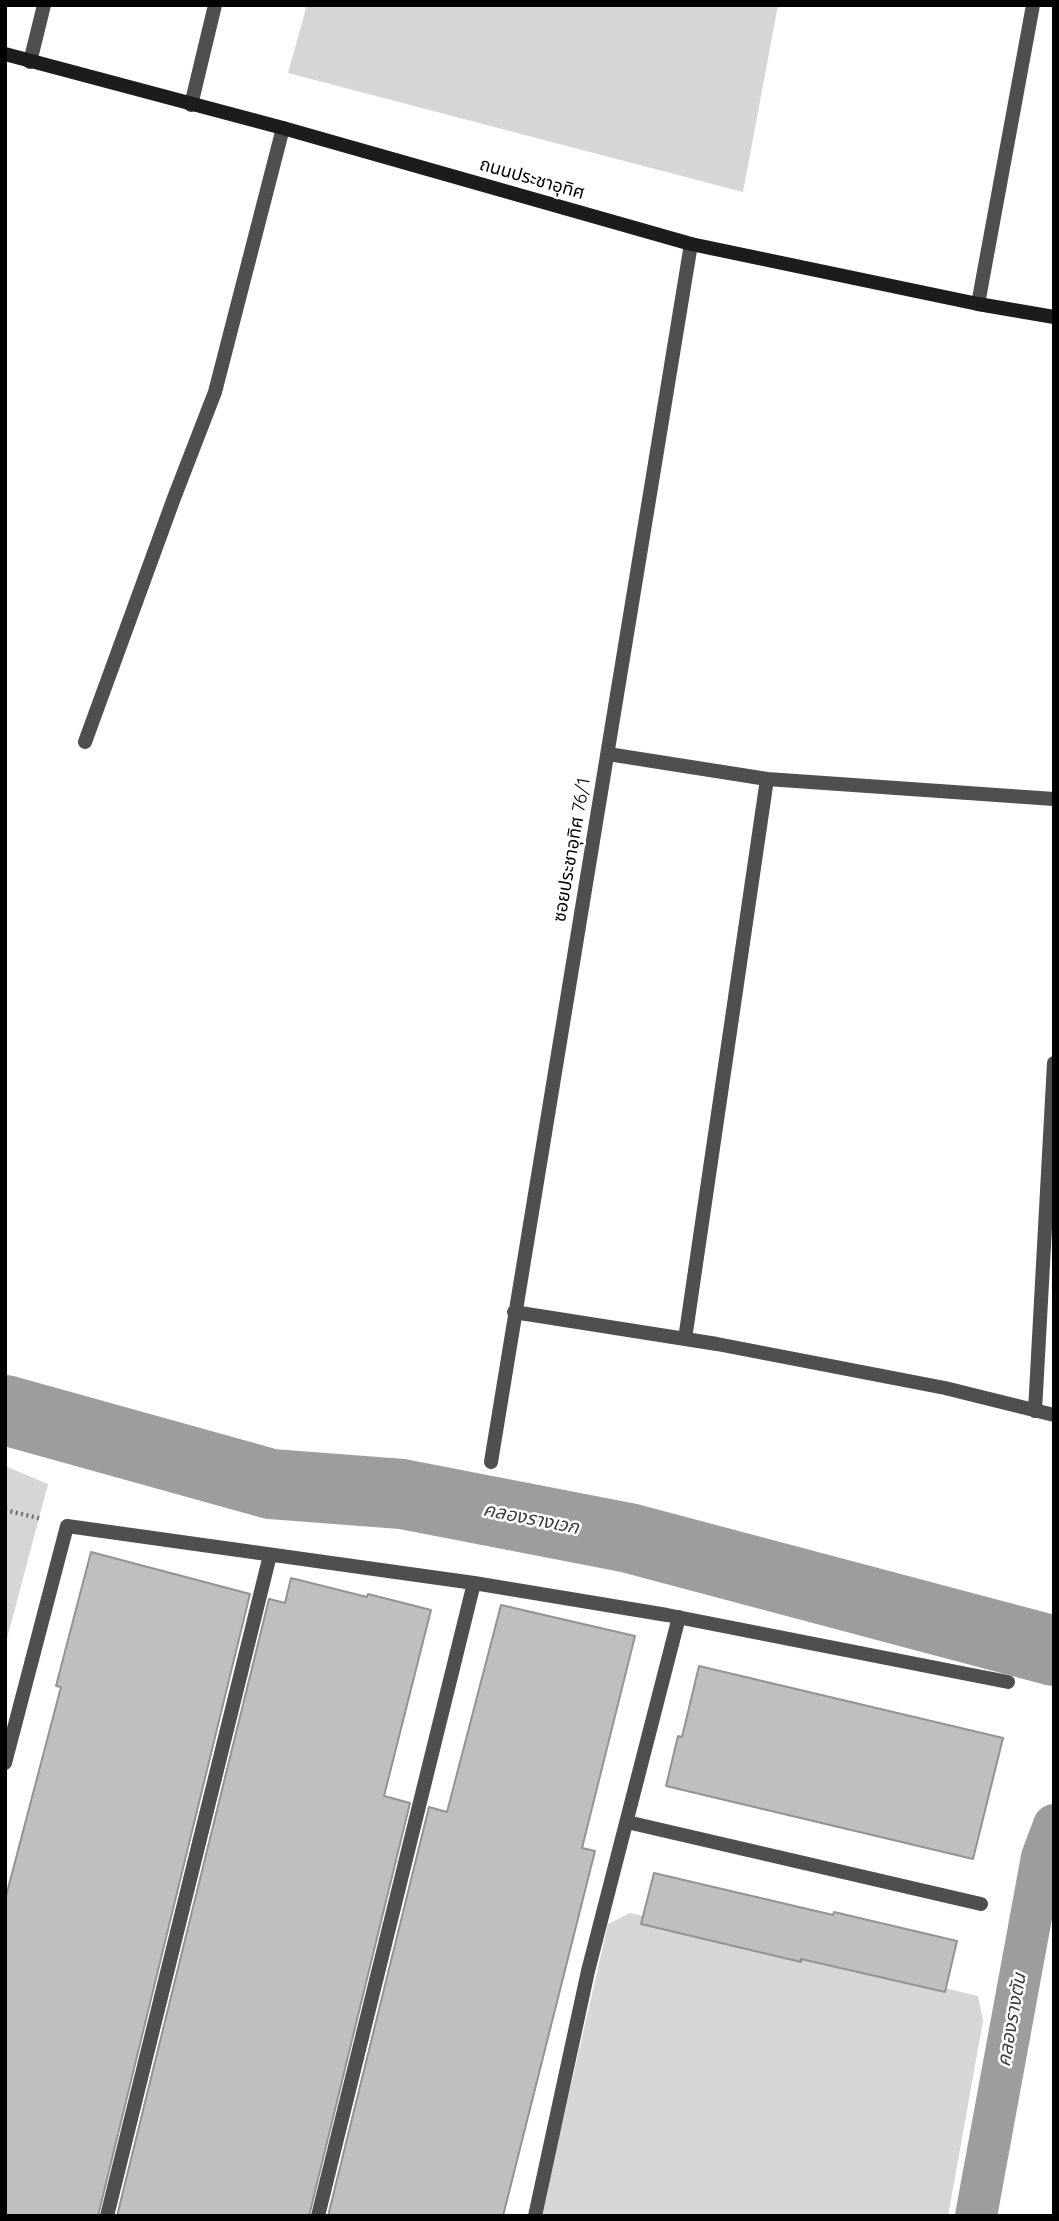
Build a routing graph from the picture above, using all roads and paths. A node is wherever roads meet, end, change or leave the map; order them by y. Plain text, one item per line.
1 (44, 5) edge
2 (215, 5) edge
3 (1033, 5) edge
4 (5, 54) edge
5 (30, 62) junction
6 (191, 105) junction
7 (282, 128) junction
8 (691, 244) junction
9 (978, 304) junction
10 (1054, 317) edge
11 (85, 742) dead end
12 (608, 754) junction
13 (767, 779) junction
14 (1054, 799) edge
15 (1054, 1063) edge
16 (514, 1312) junction
17 (685, 1339) junction
18 (1035, 1411) junction
19 (1054, 1415) edge
20 (491, 1462) dead end
21 (5, 1510) edge
22 (67, 1526) junction
23 (270, 1555) junction
24 (474, 1583) junction
25 (679, 1617) junction
26 (1008, 1682) dead end
27 (5, 1763) edge
28 (626, 1822) junction
29 (981, 1904) dead end
30 (107, 2216) edge
31 (318, 2216) edge
32 (535, 2216) edge

1 - 5 street
2 - 6 street
3 - 9 street
4 - 5 main road, ถนนประชาอุทิศ
5 - 6 main road, ถนนประชาอุทิศ
6 - 7 main road, ถนนประชาอุทิศ
7 - 8 main road, ถนนประชาอุทิศ
7 - 11 street
8 - 9 main road, ถนนประชาอุทิศ
8 - 12 street, ซอยประชาอุทิศ 76/1
9 - 10 main road, ถนนประชาอุทิศ
12 - 13 street
12 - 16 street, ซอยประชาอุทิศ 76/1
13 - 14 street
13 - 17 street
15 - 18 street
16 - 17 street
16 - 20 street, ซอยประชาอุทิศ 76/1
17 - 18 street
18 - 19 street
21 - 22 path
22 - 23 street
22 - 27 street
23 - 24 street
23 - 30 street
24 - 25 street
24 - 31 street
25 - 26 street
25 - 28 street
28 - 29 street
28 - 32 street

